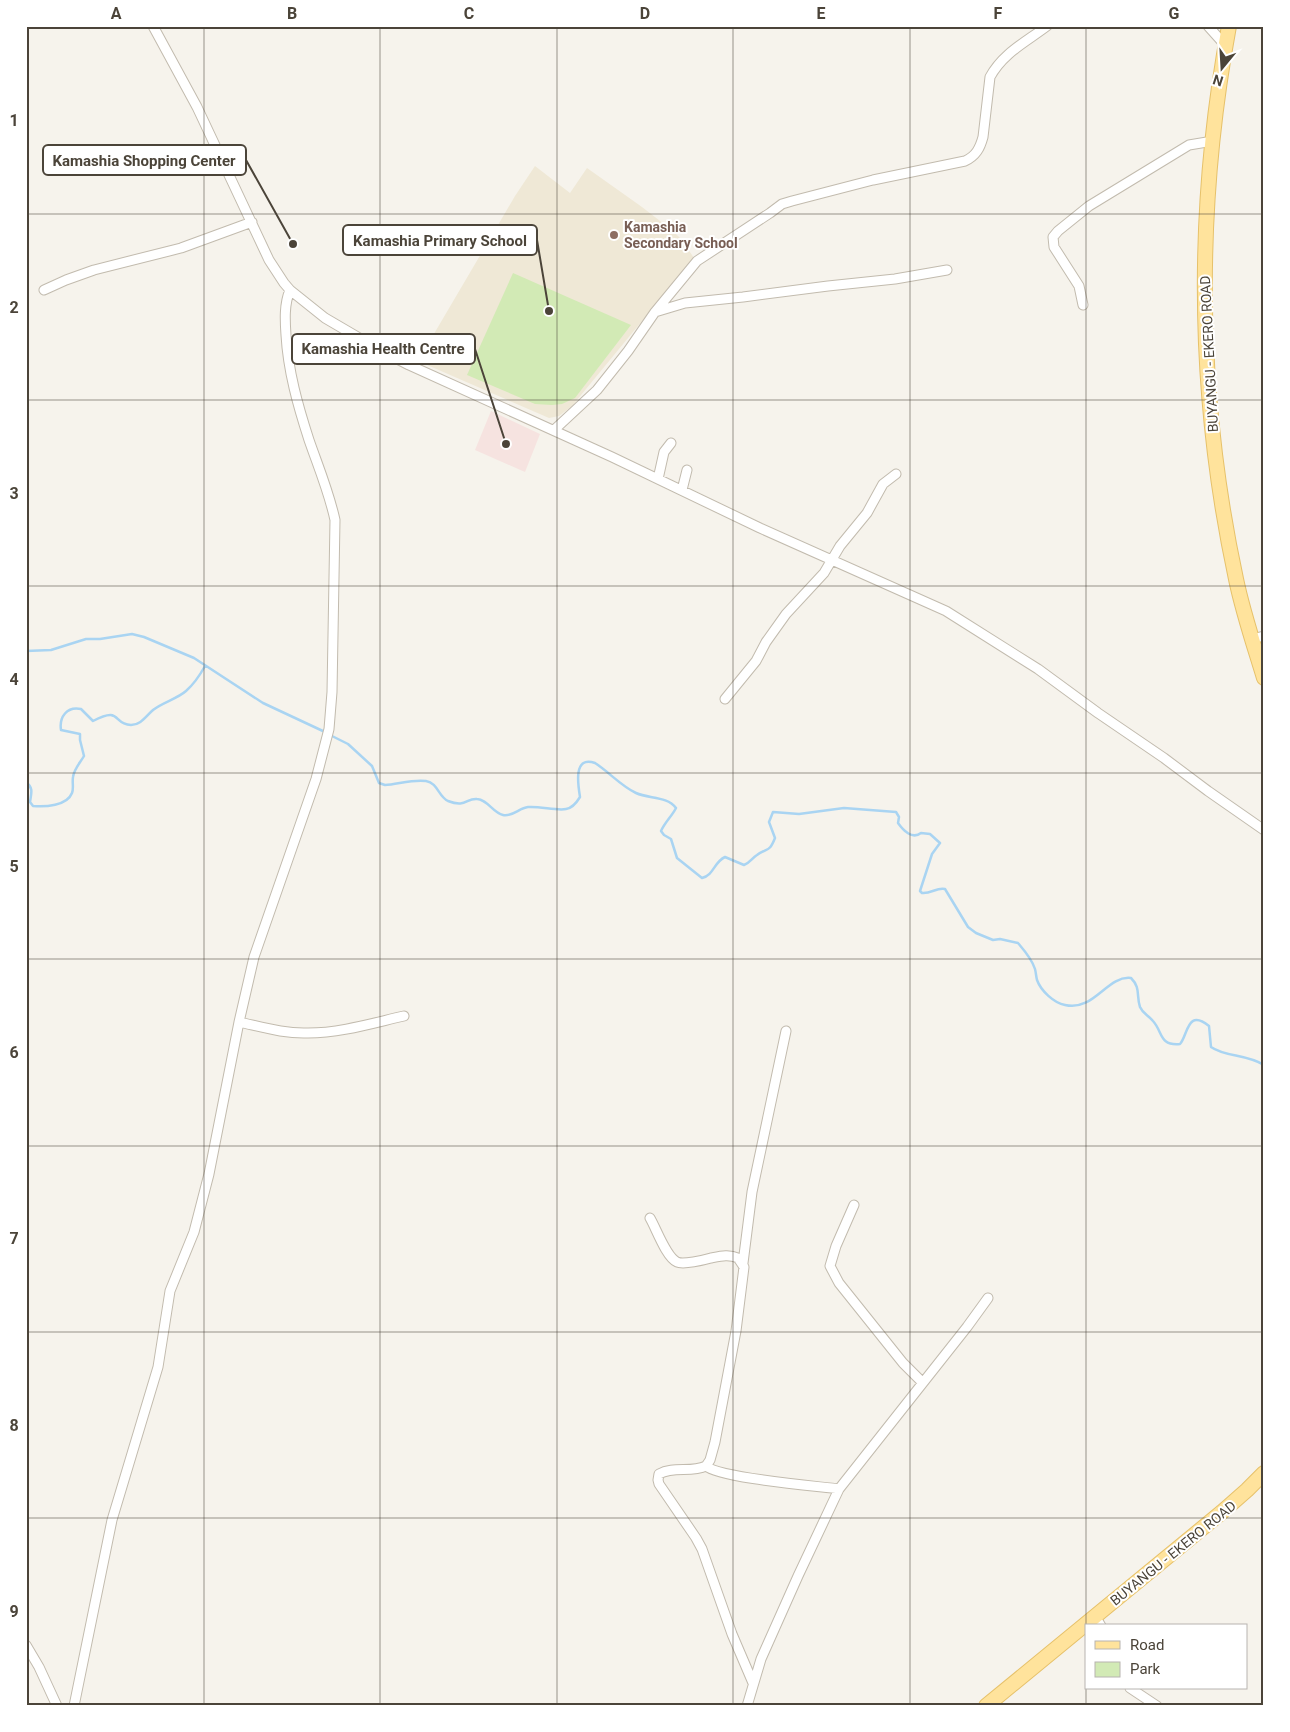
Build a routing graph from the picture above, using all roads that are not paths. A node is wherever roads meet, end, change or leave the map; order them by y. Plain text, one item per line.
1 (153, 26) edge
2 (1047, 26) edge
3 (1208, 26) edge
4 (1229, 26) edge
5 (1225, 45) junction
6 (1213, 142) junction
7 (252, 222) junction
8 (948, 270) dead end
9 (44, 290) dead end
10 (290, 290) junction
11 (1083, 305) dead end
12 (655, 312) junction
13 (554, 430) junction
14 (671, 443) dead end
15 (687, 470) dead end
16 (896, 474) dead end
17 (658, 479) junction
18 (682, 490) junction
19 (832, 560) junction
20 (1258, 638) edge
21 (1264, 678) edge
22 (725, 700) dead end
23 (1264, 830) edge
24 (404, 1016) dead end
25 (239, 1022) junction
26 (786, 1031) dead end
27 (854, 1205) dead end
28 (650, 1218) dead end
29 (743, 1263) junction
30 (988, 1298) dead end
31 (922, 1382) junction
32 (706, 1466) junction
33 (1264, 1473) edge
34 (839, 1489) junction
35 (1098, 1621) edge
36 (1085, 1631) edge
37 (26, 1645) edge
38 (753, 1683) junction
39 (1133, 1690) edge
40 (57, 1706) edge
41 (74, 1706) edge
42 (747, 1706) edge
43 (986, 1706) edge
44 (1157, 1706) edge

1 - 7 street
2 - 12 street
3 - 5 street
4 - 5 main road, BUYANGU - EKERO ROAD
5 - 6 main road, BUYANGU - EKERO ROAD
6 - 11 street
6 - 20 main road, BUYANGU - EKERO ROAD
7 - 9 street
7 - 10 street
8 - 12 street
10 - 13 street
10 - 25 street
12 - 13 street
13 - 17 street
14 - 17 street
15 - 18 street
16 - 19 street
17 - 18 street
18 - 19 street
19 - 22 street
19 - 23 street
20 - 21 main road, BUYANGU - EKERO ROAD
24 - 25 street
25 - 41 street
26 - 29 street
27 - 31 street
28 - 29 street
29 - 32 street
30 - 31 street
31 - 34 street
32 - 34 street
32 - 38 street
33 - 35 main road, BUYANGU - EKERO ROAD
34 - 38 street
36 - 43 main road, BUYANGU - EKERO ROAD
37 - 40 street
38 - 42 street
39 - 44 street

